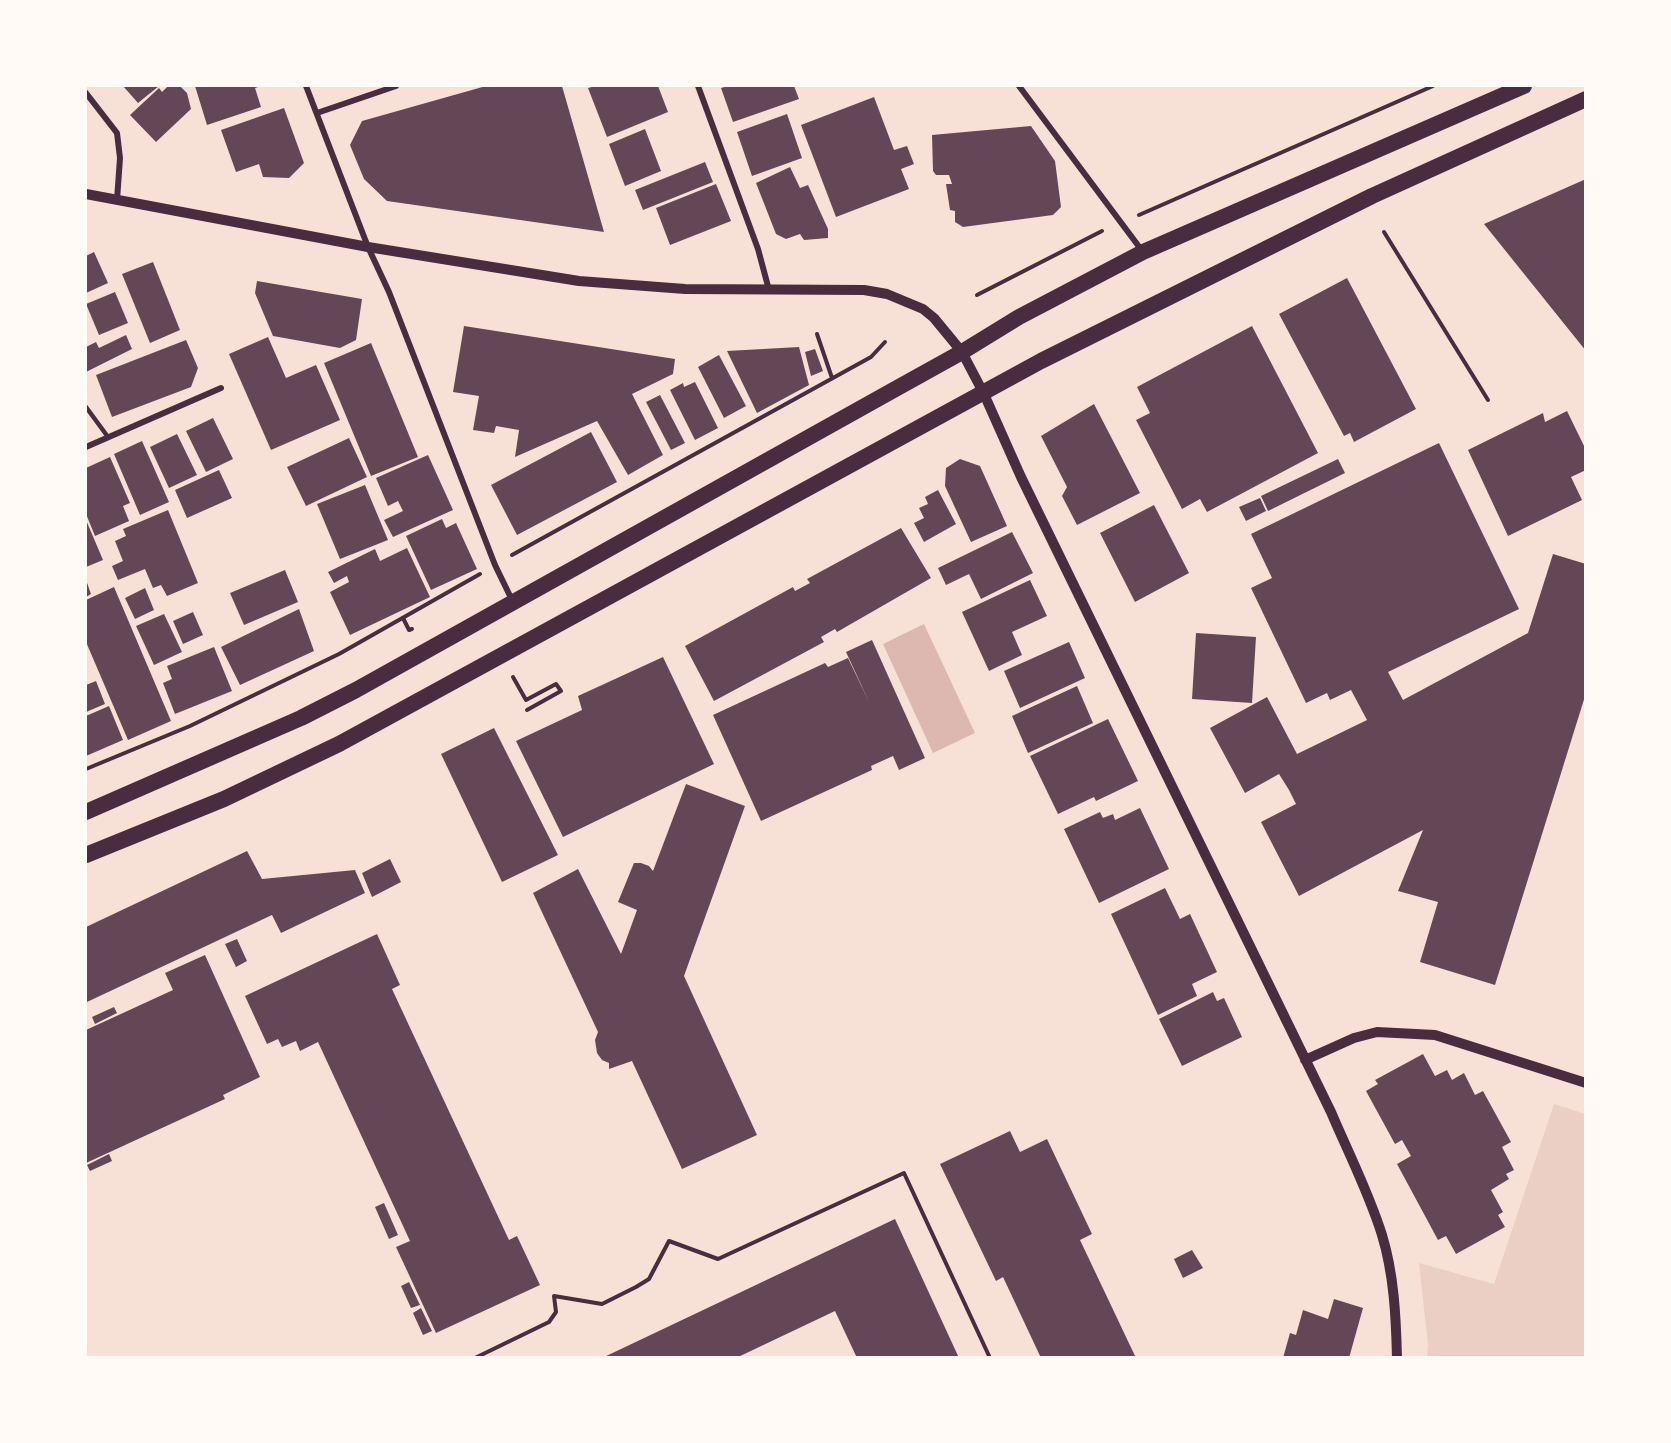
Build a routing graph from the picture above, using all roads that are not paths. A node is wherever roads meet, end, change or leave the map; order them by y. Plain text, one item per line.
1 (306, 86) edge
2 (396, 86) edge
3 (698, 86) edge
4 (1019, 86) edge
5 (1524, 86) edge
6 (86, 93) edge
7 (1586, 99) edge
8 (317, 113) junction
9 (86, 194) edge
10 (117, 200) junction
11 (368, 247) junction
12 (1143, 252) junction
13 (769, 290) junction
14 (962, 352) junction
15 (221, 388) dead end
16 (984, 394) junction
17 (86, 407) edge
18 (108, 437) junction
19 (86, 447) edge
20 (513, 602) junction
21 (86, 812) edge
22 (86, 855) edge
23 (1305, 1060) junction
24 (1586, 1083) edge
25 (1397, 1358) edge

1 - 8 street
2 - 8 street
3 - 13 street
4 - 12 street
5 - 12 highway
6 - 10 street
7 - 16 highway
8 - 11 street
9 - 10 street
10 - 11 street
11 - 13 street
11 - 20 street
12 - 14 highway
13 - 14 street
14 - 16 street
14 - 20 highway
15 - 18 street
16 - 22 highway
16 - 23 street
17 - 18 lane
18 - 19 street
20 - 21 highway
23 - 24 street
23 - 25 street

